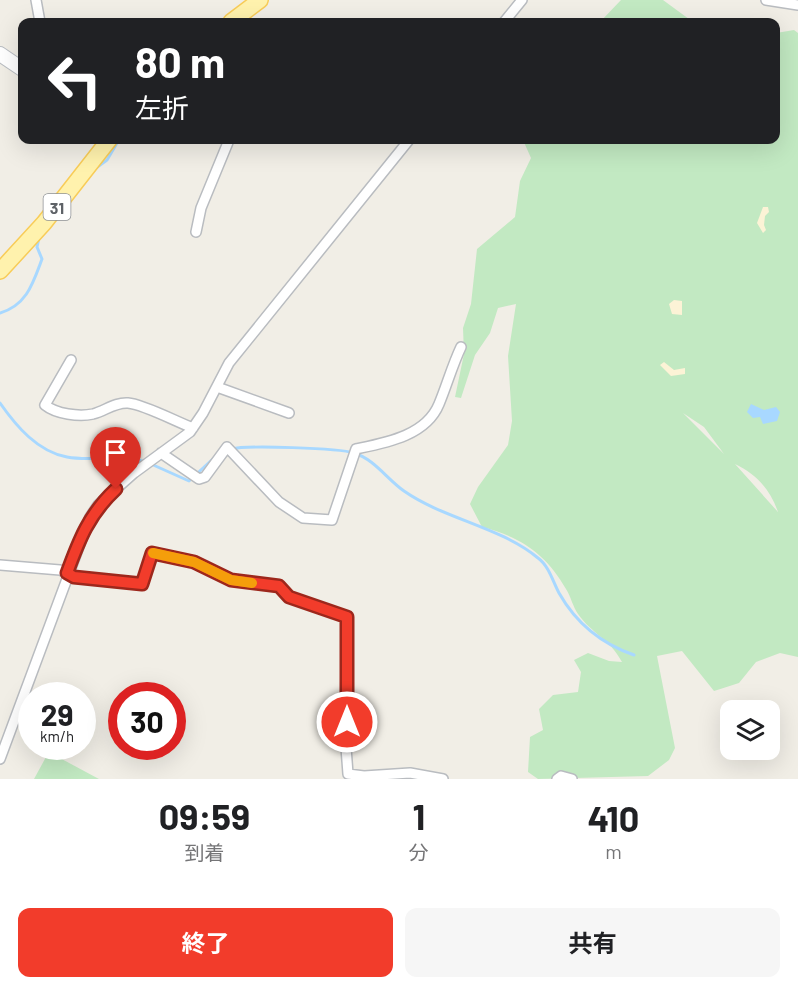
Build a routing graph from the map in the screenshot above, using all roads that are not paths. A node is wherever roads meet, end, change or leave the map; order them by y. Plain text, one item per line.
1 (36, 0) edge
2 (260, 0) edge
3 (522, 0) edge
4 (766, 0) edge
5 (798, 4) edge
6 (39, 18) edge
7 (236, 18) edge
8 (507, 18) edge
9 (0, 54) edge
10 (18, 66) edge
11 (106, 144) edge
12 (227, 144) edge
13 (406, 144) edge
14 (196, 232) dead end
15 (0, 271) edge
16 (461, 347) dead end
17 (71, 360) dead end
18 (217, 387) junction
19 (289, 413) dead end
20 (193, 428) junction
21 (161, 453) junction
22 (0, 565) edge
23 (67, 573) junction
24 (0, 759) edge
25 (443, 779) edge
26 (557, 779) edge
27 (572, 779) edge

1 - 6 street
2 - 7 main road
3 - 8 street
4 - 5 street
9 - 10 street
11 - 15 main road, 31
12 - 14 street
13 - 18 street
16 - 21 street
17 - 20 street
18 - 19 street
18 - 20 street
20 - 21 street
21 - 23 street
22 - 23 street
23 - 24 street
23 - 25 street
26 - 27 street

